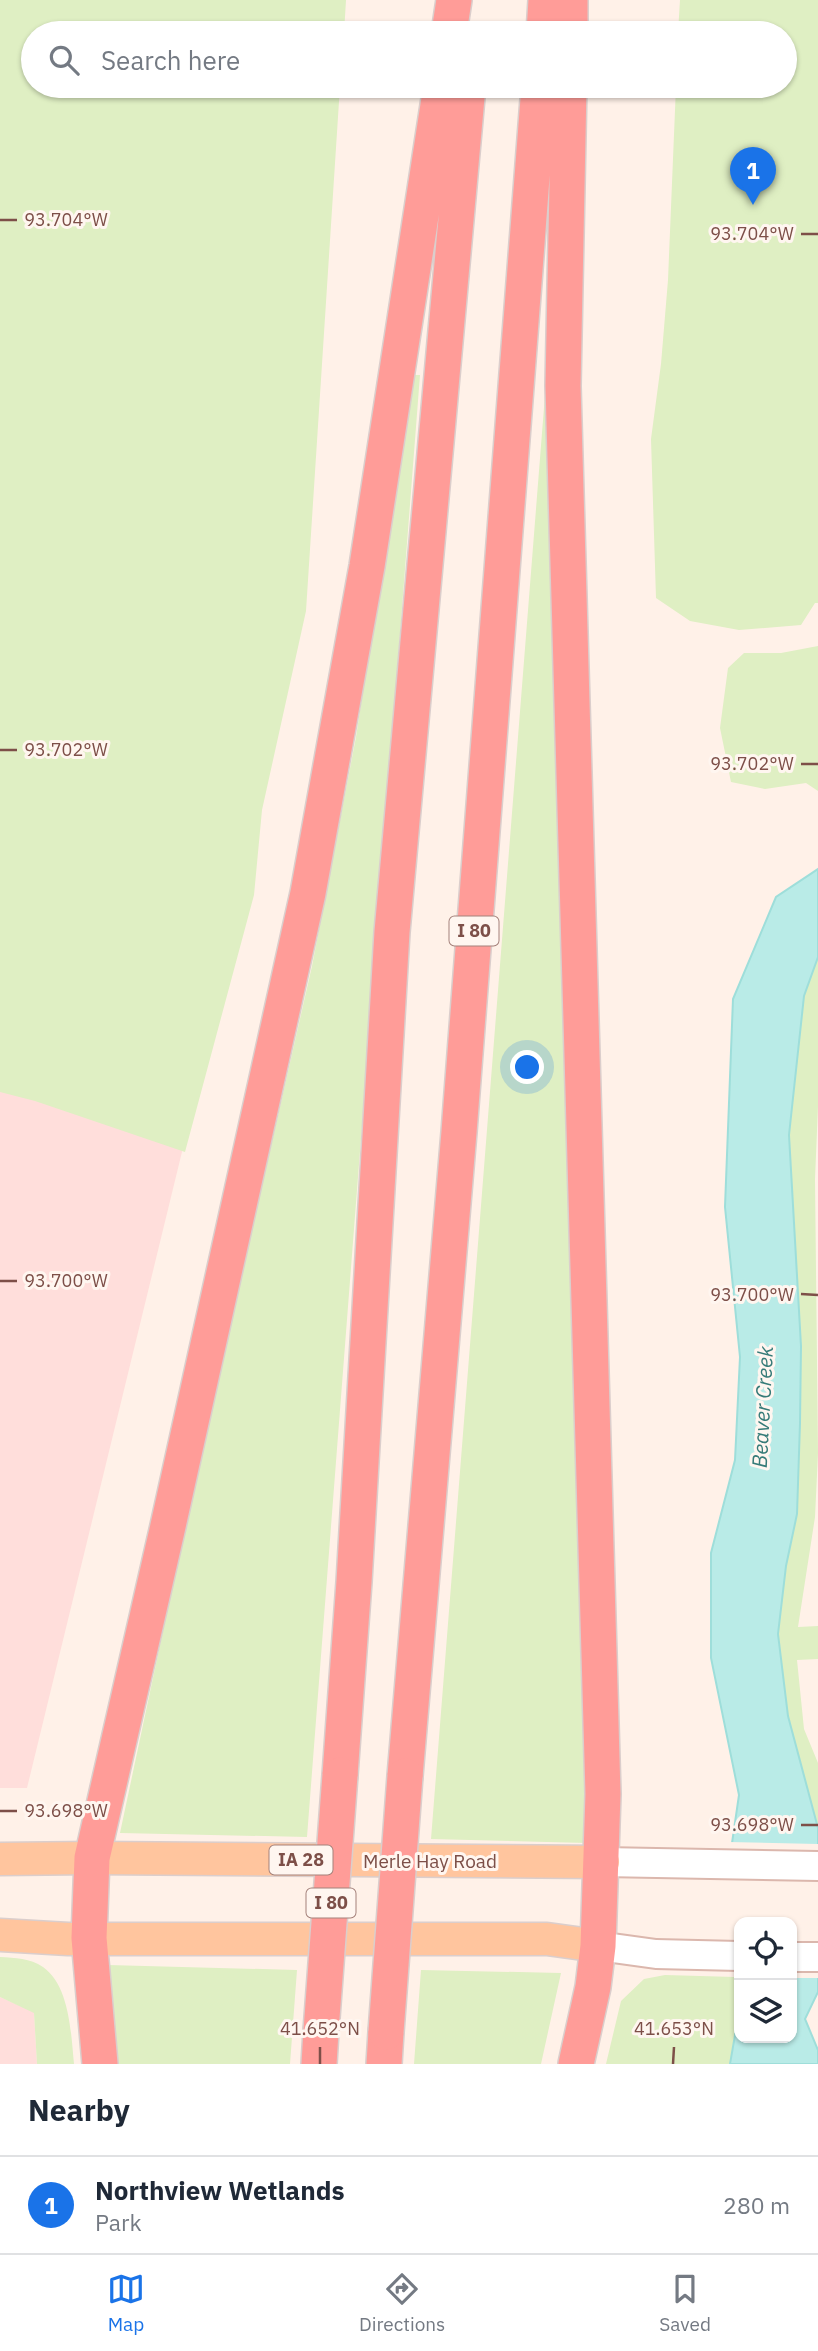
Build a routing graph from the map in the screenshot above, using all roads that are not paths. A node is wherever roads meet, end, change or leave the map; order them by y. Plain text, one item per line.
1 (454, 0) edge
2 (476, 0) edge
3 (546, 0) edge
4 (570, 0) edge
5 (451, 21) edge
6 (474, 21) edge
7 (545, 21) edge
8 (570, 21) edge
9 (439, 98) edge
10 (467, 98) edge
11 (539, 98) edge
12 (569, 98) edge
13 (92, 1858) junction
14 (0, 1859) edge
15 (603, 1862) junction
16 (818, 1866) edge
17 (0, 1935) edge
18 (89, 1938) junction
19 (598, 1946) junction
20 (734, 1956) edge
21 (797, 1957) edge
22 (818, 1957) edge
23 (320, 2048) edge
24 (385, 2048) edge
25 (100, 2064) edge
26 (576, 2064) edge

1 - 5 highway
2 - 6 highway
3 - 7 highway
4 - 8 highway
9 - 13 highway
10 - 23 highway, I 80, bridge
11 - 24 highway, I 80, bridge
12 - 15 highway
13 - 14 main road, Merle Hay Road / IA 28
13 - 15 main road, Merle Hay Road / IA 28
13 - 18 highway
15 - 16 main road, Merle Hay Road
15 - 19 highway
17 - 18 main road
18 - 19 main road
18 - 25 highway
19 - 20 main road
19 - 26 highway
21 - 22 main road

